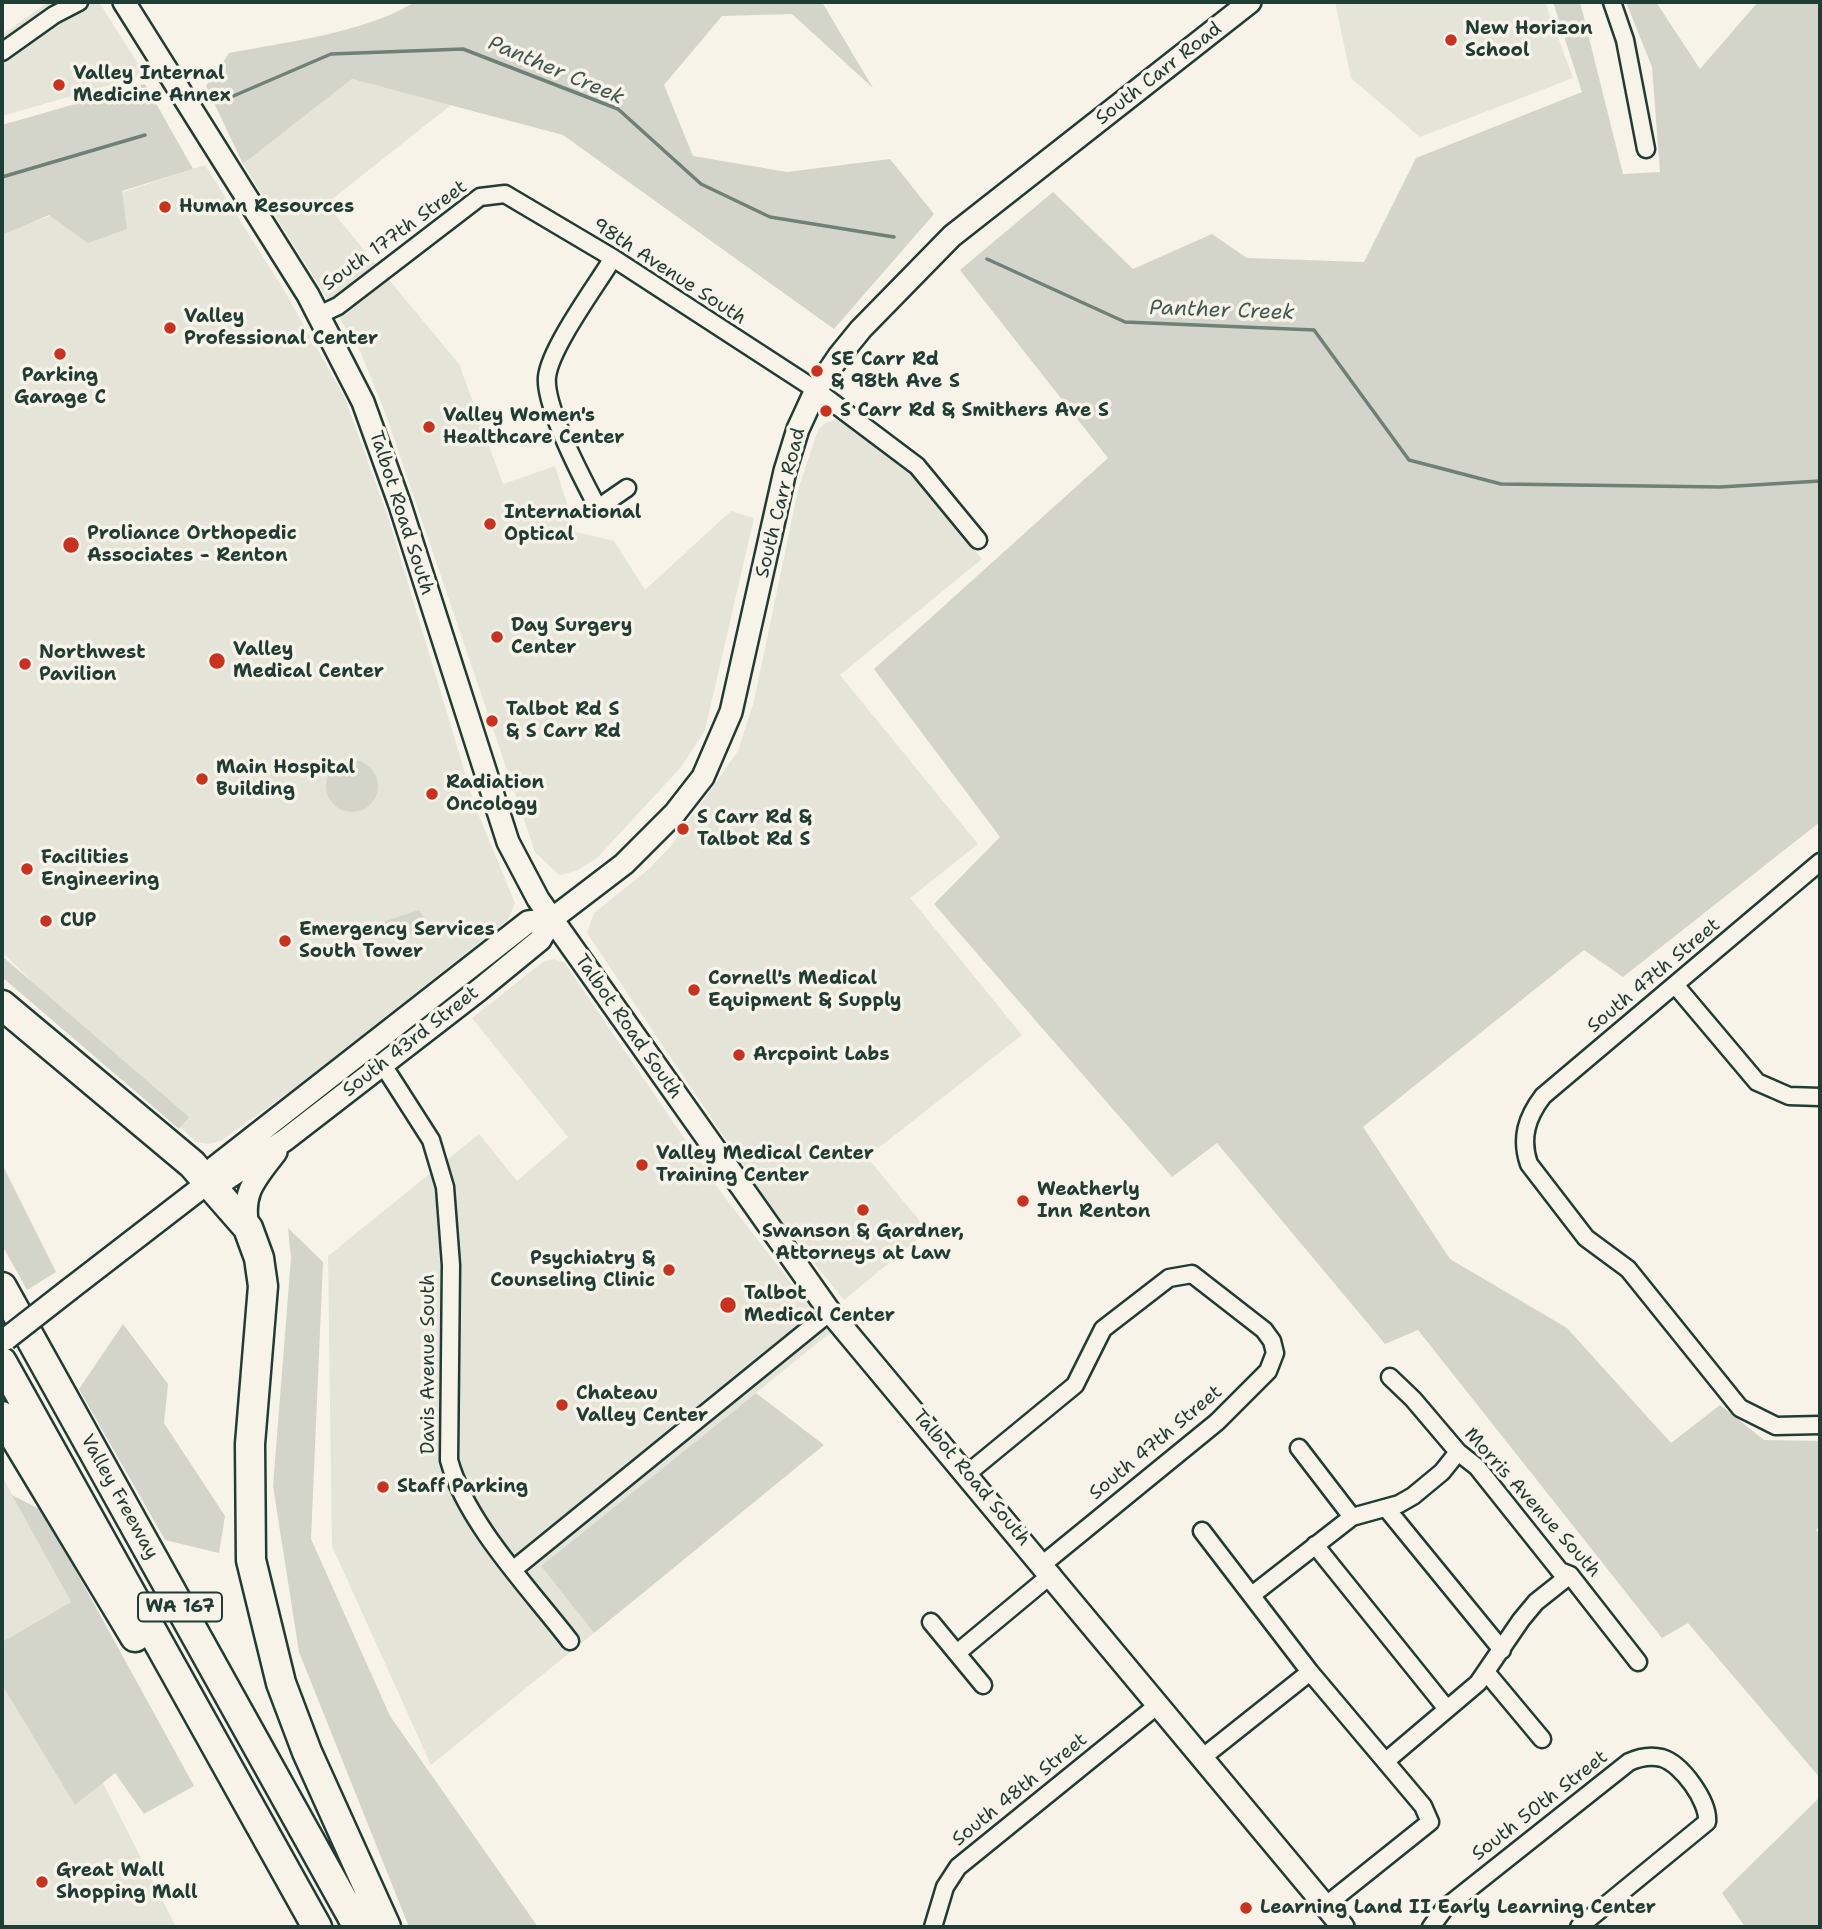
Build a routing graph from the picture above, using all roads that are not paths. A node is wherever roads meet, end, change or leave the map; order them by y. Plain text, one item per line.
1 (79, 2) edge
2 (124, 2) edge
3 (1250, 2) edge
4 (1612, 2) edge
5 (2, 52) edge
6 (1646, 149) dead end
7 (497, 193) joint
8 (613, 258) junction
9 (319, 315) junction
10 (816, 390) junction
11 (627, 488) dead end
12 (978, 540) dead end
13 (1820, 862) edge
14 (552, 919) junction
15 (1676, 986) junction
16 (2, 1005) edge
17 (383, 1065) junction
18 (1820, 1097) edge
19 (285, 1140) junction
20 (210, 1181) junction
21 (248, 1228) junction
22 (2, 1287) edge
23 (2, 1308) edge
24 (831, 1312) junction
25 (3, 1349) edge
26 (1390, 1377) dead end
27 (2, 1416) edge
28 (1820, 1425) edge
29 (1298, 1448) dead end
30 (1458, 1452) junction
31 (968, 1473) junction
32 (1386, 1508) junction
33 (1352, 1517) junction
34 (1202, 1531) dead end
35 (1315, 1545) junction
36 (514, 1569) junction
37 (1047, 1569) junction
38 (1570, 1575) junction
39 (1252, 1595) junction
40 (931, 1622) dead end
41 (570, 1641) dead end
42 (1502, 1650) junction
43 (957, 1653) junction
44 (1639, 1662) dead end
45 (1310, 1672) junction
46 (1486, 1672) junction
47 (983, 1685) dead end
48 (1159, 1704) junction
49 (1447, 1709) junction
50 (1542, 1739) dead end
51 (1203, 1757) junction
52 (1386, 1761) junction
53 (272, 1848) junction
54 (1325, 1906) junction
55 (317, 1927) edge
56 (346, 1927) edge
57 (358, 1927) edge
58 (386, 1927) edge
59 (933, 1927) edge
60 (1343, 1927) edge
61 (1431, 1927) edge
62 (1579, 1927) edge

1 - 5 street
2 - 9 main road, Talbot Road South
3 - 10 main road, South Carr Road
4 - 6 street
7 - 8 street, 98th Avenue South
7 - 9 street, South 177th Street
8 - 10 street, 98th Avenue South
8 - 11 street
9 - 14 main road, Talbot Road South
10 - 12 street, 98th Avenue South
10 - 14 main road, South Carr Road
13 - 15 street, South 47th Street
14 - 17 main road, South 43rd Street
14 - 20 main road, South 43rd Street
14 - 24 main road, Talbot Road South
15 - 18 street
15 - 28 street, South 47th Street
16 - 20 highway
17 - 19 main road, South 43rd Street
17 - 36 street, Davis Avenue South
19 - 20 main road, South 43rd Street
19 - 21 main road
20 - 21 highway
20 - 25 main road, South 43rd Street, bridge
21 - 58 highway
22 - 57 highway, Valley Freeway / WA 167
23 - 56 highway
24 - 31 main road, Talbot Road South
24 - 36 street
25 - 53 highway, Valley Freeway / WA 167
26 - 30 street, Morris Avenue South
27 - 53 highway
29 - 33 street
30 - 32 street
30 - 38 street, Morris Avenue South
31 - 37 main road, Talbot Road South
31 - 37 street, South 47th Street
32 - 33 street
32 - 42 street
33 - 35 street
34 - 39 street
35 - 39 street
35 - 49 street
36 - 41 street, Davis Avenue South
37 - 43 street, South 47th Street
37 - 48 main road, Talbot Road South
38 - 42 street
38 - 44 street, Morris Avenue South
39 - 45 street
40 - 43 street
42 - 46 street
43 - 47 street
45 - 51 street
45 - 52 street
46 - 49 street
46 - 50 street
48 - 51 main road, Talbot Road South
48 - 59 street, South 48th Street
49 - 52 street
51 - 54 main road, Talbot Road South
52 - 54 street
53 - 55 highway, Valley Freeway / WA 167
54 - 60 main road, Talbot Road South
61 - 62 street, South 50th Street

